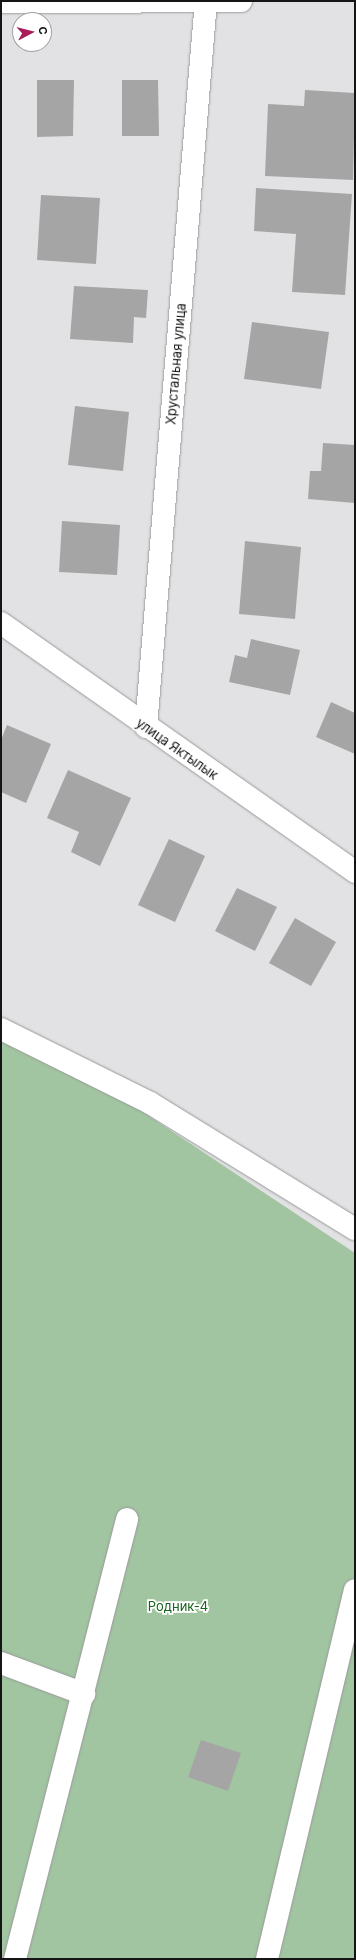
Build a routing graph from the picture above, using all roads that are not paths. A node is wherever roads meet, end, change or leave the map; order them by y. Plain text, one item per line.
1 (241, 1) edge
2 (1, 2) edge
3 (206, 2) edge
4 (1, 623) edge
5 (146, 727) junction
6 (355, 872) edge
7 (1, 1029) edge
8 (355, 1229) edge
9 (127, 1519) dead end
10 (355, 1590) edge
11 (1, 1662) edge
12 (84, 1694) junction
13 (15, 1959) edge
14 (268, 1959) edge

1 - 3 street
2 - 3 street
3 - 5 street, Хрустальная улица
4 - 5 street, улица Яктылык
5 - 6 street, улица Яктылык
7 - 8 street
9 - 12 street
10 - 14 street
11 - 12 street
12 - 13 street

